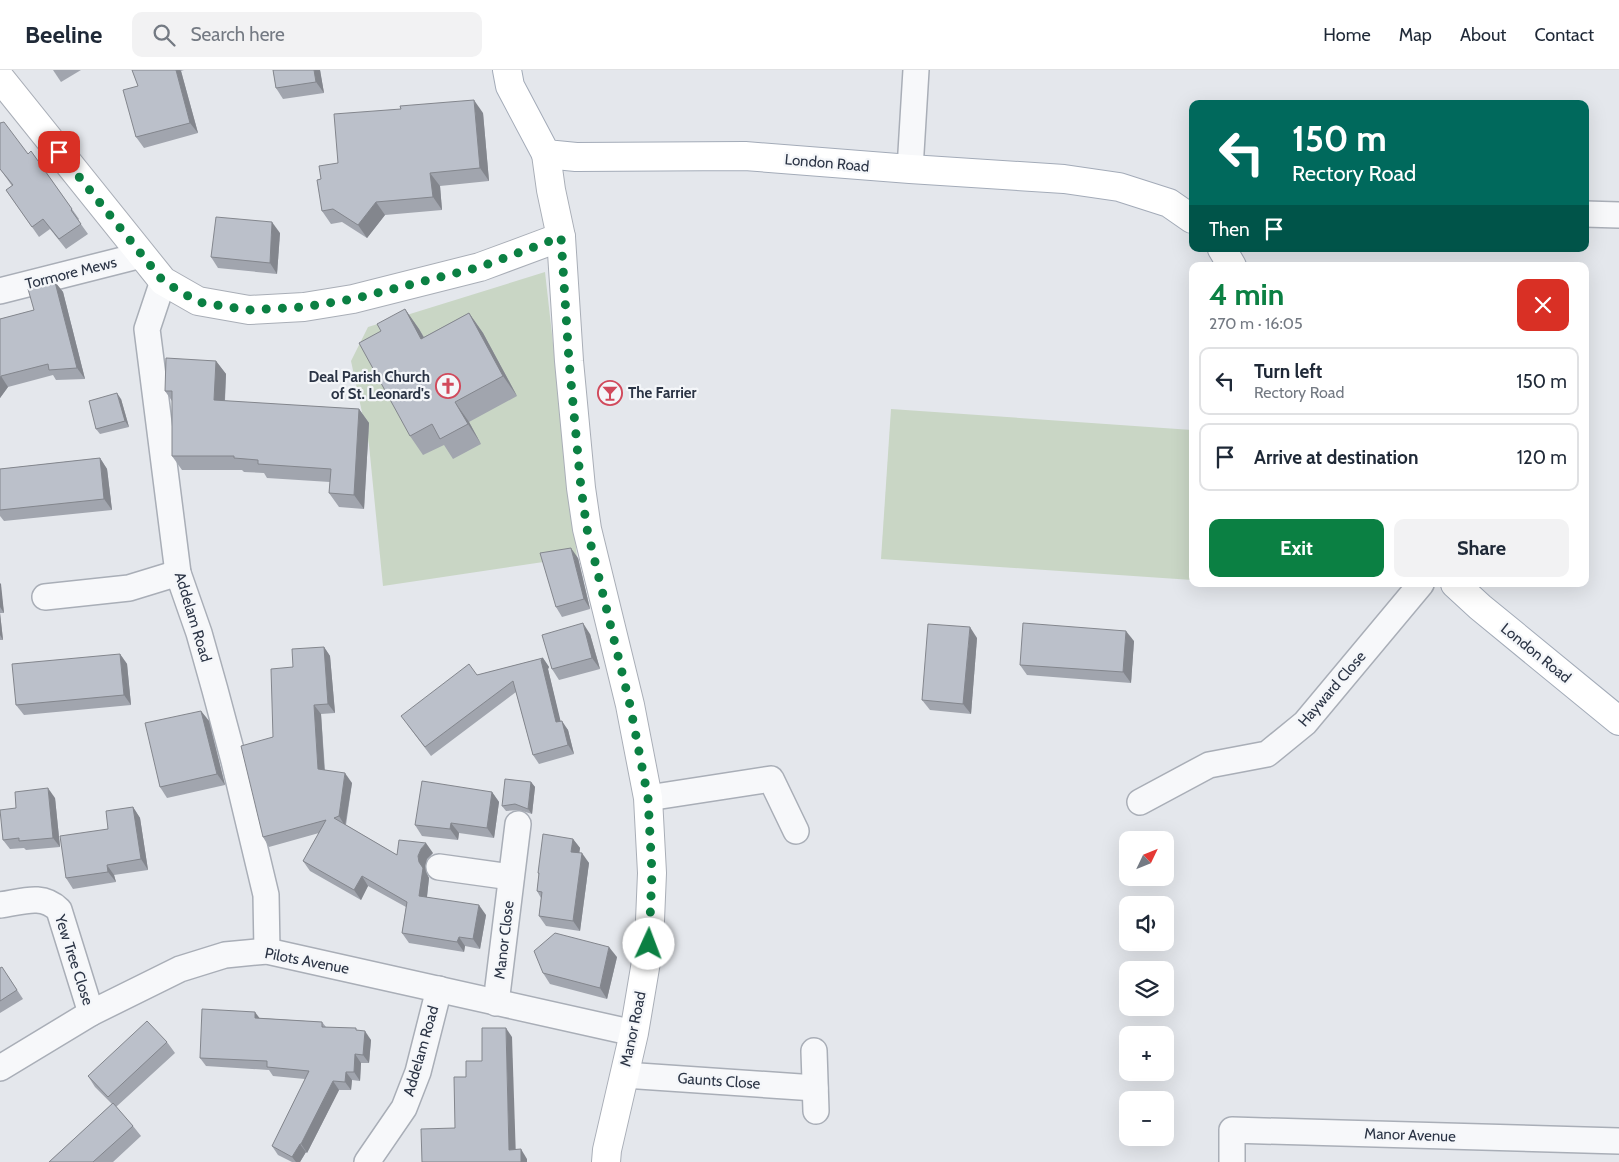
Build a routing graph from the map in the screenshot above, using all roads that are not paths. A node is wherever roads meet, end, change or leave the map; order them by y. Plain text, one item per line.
1 (507, 70) edge
2 (916, 70) edge
3 (0, 78) edge
4 (546, 154) junction
5 (910, 169) junction
6 (1589, 214) edge
7 (1619, 215) edge
8 (1189, 217) edge
9 (561, 237) junction
10 (142, 255) junction
11 (163, 281) junction
12 (0, 291) edge
13 (178, 573) junction
14 (1418, 587) edge
15 (1458, 587) edge
16 (45, 597) dead end
17 (1619, 721) edge
18 (648, 798) junction
19 (1140, 802) dead end
20 (518, 824) dead end
21 (796, 831) dead end
22 (439, 867) dead end
23 (512, 877) junction
24 (0, 905) edge
25 (266, 951) junction
26 (439, 989) junction
27 (496, 1003) junction
28 (91, 1012) junction
29 (634, 1033) junction
30 (814, 1051) dead end
31 (0, 1068) edge
32 (624, 1075) junction
33 (1619, 1141) edge
34 (367, 1162) edge
35 (606, 1162) edge
36 (1232, 1162) edge

1 - 4 main road
2 - 5 street
3 - 10 main road
4 - 5 main road, London Road
4 - 9 main road, Manor Road
5 - 8 main road, London Road
6 - 7 street
9 - 11 main road
9 - 18 main road, Manor Road
10 - 11 main road
10 - 12 street, Tormore Mews
11 - 13 street, Addelam Road
13 - 16 street
13 - 25 street, Addelam Road
14 - 19 street, Hayward Close
15 - 17 main road, London Road
18 - 21 street
18 - 29 main road, Manor Road
20 - 23 street, Manor Close
22 - 23 street
23 - 27 street, Manor Close
24 - 28 street, Yew Tree Close
25 - 26 street, Pilots Avenue
25 - 28 street, Pilots Avenue
26 - 27 street, Pilots Avenue
26 - 34 street, Addelam Road
27 - 29 street, Pilots Avenue
28 - 31 street, Pilots Avenue
29 - 32 main road, Manor Road
30 - 32 street, Gaunts Close
32 - 35 main road, Manor Road
33 - 36 street, Manor Avenue

